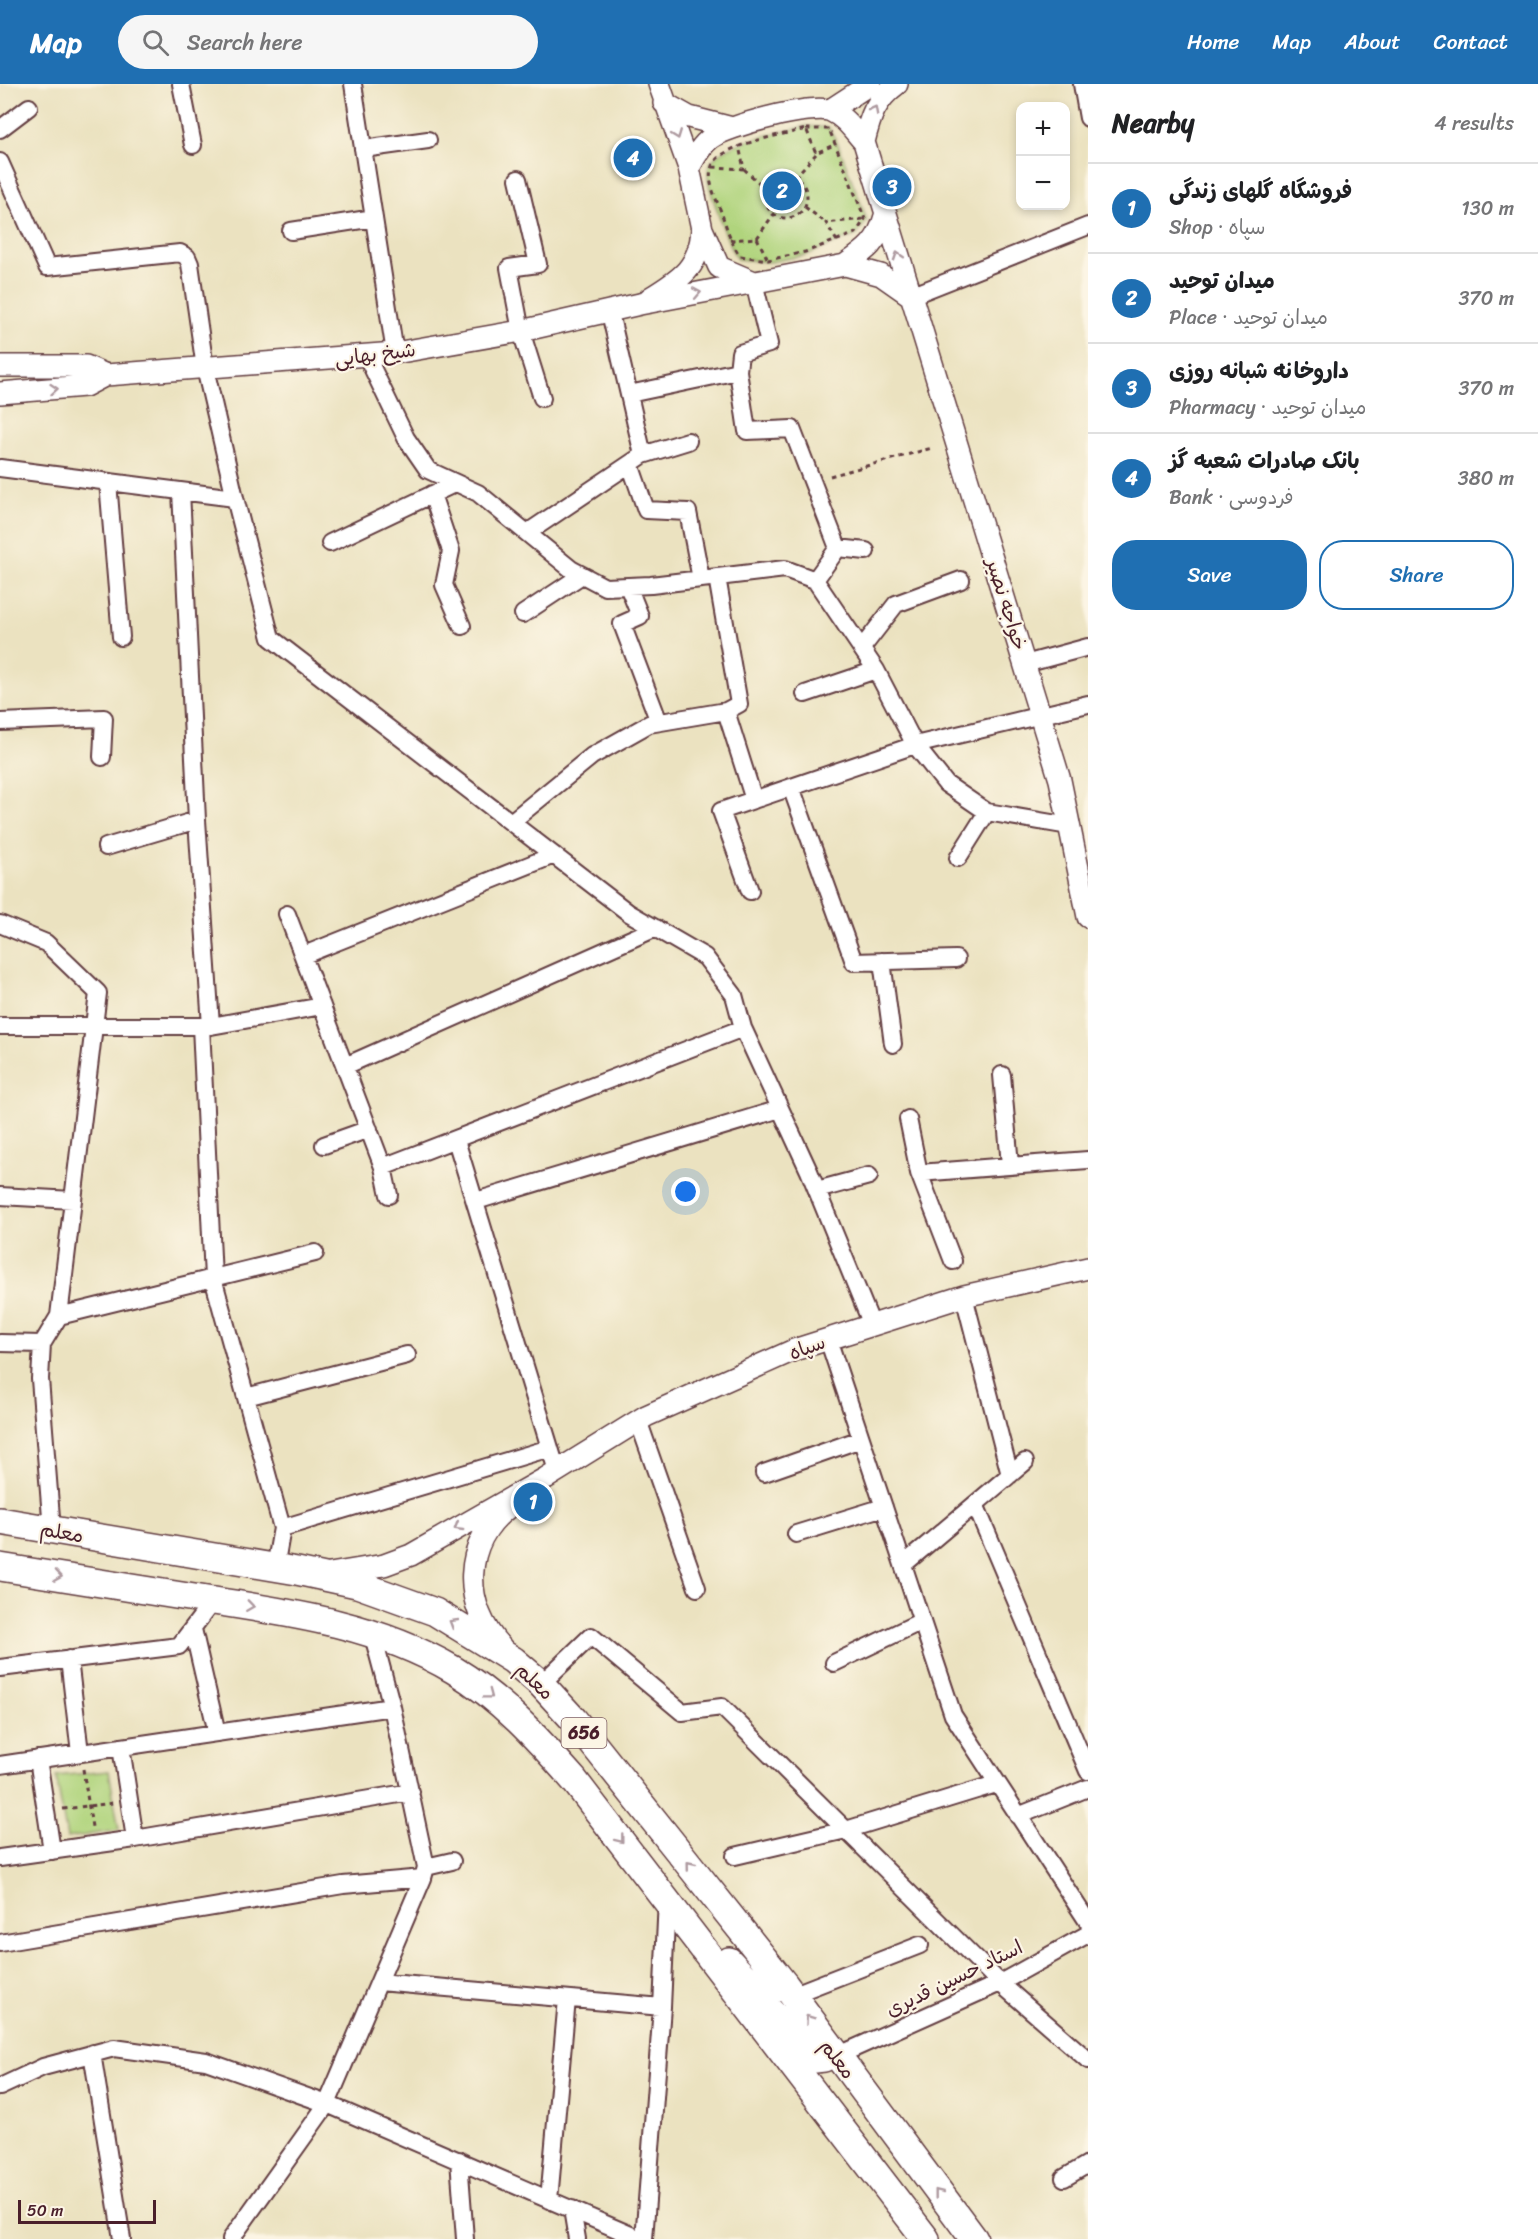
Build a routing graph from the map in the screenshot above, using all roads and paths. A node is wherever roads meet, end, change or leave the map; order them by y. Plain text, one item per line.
1 (182, 84) edge
2 (353, 84) edge
3 (870, 84) edge
4 (897, 84) edge
5 (1082, 84) edge
6 (662, 94) edge
7 (29, 107) dead end
8 (830, 110) junction
9 (1088, 118) edge
10 (3, 120) edge
11 (806, 129) junction
12 (736, 137) junction
13 (428, 140) dead end
14 (864, 142) junction
15 (836, 144) junction
16 (193, 145) dead end
17 (363, 149) junction
18 (816, 153) junction
19 (0, 162) edge
20 (711, 167) junction
21 (689, 168) junction
22 (744, 169) junction
23 (795, 177) junction
24 (518, 179) dead end
25 (766, 189) junction
26 (805, 207) junction
27 (774, 214) junction
28 (374, 218) junction
29 (875, 218) junction
30 (826, 223) junction
31 (1088, 226) edge
32 (702, 229) junction
33 (291, 231) dead end
34 (757, 238) junction
35 (730, 240) junction
36 (837, 240) junction
37 (768, 260) junction
38 (845, 265) junction
39 (754, 282) junction
40 (911, 296) junction
41 (640, 304) junction
42 (610, 313) junction
43 (521, 331) junction
44 (395, 353) junction
45 (367, 357) junction
46 (0, 366) edge
47 (206, 368) junction
48 (738, 371) junction
49 (106, 375) junction
50 (0, 393) edge
51 (629, 394) junction
52 (542, 398) dead end
53 (688, 441) dead end
54 (932, 448) dead end
55 (637, 459) junction
56 (0, 468) edge
57 (812, 481) junction
58 (108, 482) junction
59 (456, 483) junction
60 (181, 491) junction
61 (432, 494) junction
62 (235, 498) junction
63 (527, 533) junction
64 (330, 543) dead end
65 (838, 548) junction
66 (866, 551) dead end
67 (582, 575) junction
68 (709, 578) junction
69 (815, 580) junction
70 (961, 580) dead end
71 (628, 586) junction
72 (523, 614) dead end
73 (462, 626) dead end
74 (121, 637) dead end
75 (1088, 647) edge
76 (862, 648) junction
77 (1025, 664) junction
78 (876, 670) junction
79 (805, 694) dead end
80 (1088, 704) edge
81 (726, 711) junction
82 (1040, 715) junction
83 (0, 722) edge
84 (659, 722) junction
85 (915, 745) junction
86 (102, 757) dead end
87 (791, 787) junction
88 (754, 800) junction
89 (987, 812) junction
90 (197, 820) junction
91 (511, 822) junction
92 (1077, 839) edge
93 (106, 847) dead end
94 (554, 855) junction
95 (958, 858) dead end
96 (750, 891) dead end
97 (287, 914) dead end
98 (1088, 917) edge
99 (0, 924) edge
100 (656, 928) junction
101 (304, 955) junction
102 (956, 959) dead end
103 (882, 961) junction
104 (322, 1006) junction
105 (95, 1024) junction
106 (0, 1026) edge
107 (206, 1026) junction
108 (743, 1028) junction
109 (893, 1044) dead end
110 (345, 1066) junction
111 (1002, 1075) dead end
112 (780, 1109) junction
113 (908, 1119) dead end
114 (369, 1129) junction
115 (456, 1140) junction
116 (324, 1144) dead end
117 (1088, 1160) edge
118 (1010, 1165) junction
119 (383, 1167) junction
120 (919, 1173) junction
121 (869, 1176) dead end
122 (816, 1190) junction
123 (389, 1195) dead end
124 (0, 1196) edge
125 (74, 1200) junction
126 (476, 1201) junction
127 (315, 1253) dead end
128 (1088, 1255) edge
129 (953, 1261) dead end
130 (1078, 1269) edge
131 (213, 1278) junction
132 (1088, 1283) edge
133 (964, 1296) junction
134 (59, 1316) junction
135 (872, 1325) junction
136 (828, 1339) junction
137 (0, 1343) edge
138 (42, 1344) junction
139 (407, 1355) dead end
140 (246, 1397) junction
141 (638, 1420) junction
142 (861, 1439) junction
143 (550, 1448) junction
144 (1025, 1462) dead end
145 (764, 1473) dead end
146 (552, 1475) junction
147 (1010, 1475) junction
148 (975, 1504) junction
149 (884, 1507) junction
150 (0, 1521) edge
151 (282, 1528) junction
152 (52, 1530) junction
153 (795, 1534) dead end
154 (903, 1565) junction
155 (0, 1567) edge
156 (275, 1568) junction
157 (320, 1575) junction
158 (697, 1588) dead end
159 (213, 1601) junction
160 (922, 1622) junction
161 (193, 1629) junction
162 (372, 1632) junction
163 (69, 1659) junction
164 (513, 1659) junction
165 (834, 1663) dead end
166 (0, 1668) edge
167 (540, 1684) junction
168 (392, 1707) junction
169 (217, 1733) junction
170 (121, 1747) junction
171 (80, 1753) junction
172 (38, 1759) junction
173 (0, 1765) edge
174 (1088, 1771) edge
175 (996, 1784) junction
176 (1088, 1788) edge
177 (411, 1792) junction
178 (129, 1802) junction
179 (88, 1804) junction
180 (46, 1812) junction
181 (1018, 1816) junction
182 (846, 1830) junction
183 (135, 1839) junction
184 (94, 1844) junction
185 (52, 1851) junction
186 (735, 1856) dead end
187 (0, 1858) edge
188 (452, 1861) dead end
189 (425, 1873) junction
190 (667, 1898) junction
191 (1088, 1922) edge
192 (689, 1930) junction
193 (1088, 1934) edge
194 (0, 1943) edge
195 (921, 1945) dead end
196 (379, 1982) junction
197 (1000, 1983) junction
198 (788, 1990) junction
199 (567, 1999) junction
200 (662, 2007) junction
201 (749, 2009) junction
202 (92, 2053) junction
203 (835, 2054) junction
204 (1088, 2060) edge
205 (0, 2087) edge
206 (327, 2104) junction
207 (459, 2160) junction
208 (1088, 2164) edge
209 (1064, 2178) dead end
210 (549, 2200) junction
211 (572, 2210) junction
212 (244, 2231) edge
213 (122, 2239) edge
214 (231, 2239) edge
215 (465, 2239) edge
216 (577, 2239) edge
217 (642, 2239) edge
218 (926, 2239) edge
219 (974, 2239) edge

1 - 16 street
2 - 17 street
3 - 8 street
14 -> 4 street
5 - 9 street
6 - 12 street
6 -> 21 street
7 - 10 street
8 - 12 street
8 - 14 street
11 - 12 path
11 - 15 path
11 - 18 path
12 - 20 path
12 - 21 street
12 - 22 path
13 - 17 street
14 - 29 street, خواجه نصیر
15 - 18 path
15 - 29 path
17 - 28 street
18 - 23 path
19 - 47 street
20 - 22 path
20 - 35 path
21 - 32 street
22 - 25 path
23 - 25 path
23 - 26 path
24 - 43 street
25 - 27 path
26 - 27 path
26 - 30 path
27 - 34 path
28 - 33 street
28 - 44 street
29 - 30 path
29 - 36 path
29 - 38 street
40 -> 29 street, خواجه نصیر
30 - 36 path
31 - 40 street
32 - 39 street
32 - 41 street, شیخ بهایی
34 - 35 path
34 - 37 path
35 - 37 path
36 - 37 path
38 - 39 street, شیخ بهایی
38 - 40 street
41 -> 39 street, شیخ بهایی
39 - 48 street
40 - 77 street, خواجه نصیر
41 - 42 street, شیخ بهایی
42 - 43 street, شیخ بهایی
42 - 51 street
43 - 44 street, شیخ بهایی
43 - 52 street
44 - 45 street, شیخ بهایی
45 - 47 street, شیخ بهایی
45 - 59 street
46 - 49 street, شیخ بهایی
47 - 49 street, شیخ بهایی
47 - 62 street
48 - 51 street
48 - 57 street
50 -> 49 street, شیخ بهایی
51 - 55 street
53 - 55 street
54 - 57 path
55 - 63 street
55 - 68 street
56 - 58 street
57 - 65 street
58 - 60 street
58 - 74 street
59 - 61 street
59 - 63 street
60 - 62 street
60 - 90 street
61 - 64 street
61 - 73 street
62 - 91 street
63 - 67 street
65 - 66 street
65 - 69 street
67 - 71 street
67 - 72 street
68 - 69 street
68 - 71 street
68 - 81 street
69 - 76 street
70 - 76 street
71 - 84 street
75 - 77 street
76 - 78 street
77 - 82 street, خواجه نصیر
78 - 79 street
78 - 85 street
80 - 82 street
81 - 84 street
81 - 88 street
82 - 85 street
82 - 92 street, خواجه نصیر
83 - 86 street
84 - 91 street
85 - 87 street
85 - 89 street
87 - 88 street
87 - 103 street
88 - 96 street
89 - 92 street
89 - 95 street
90 - 93 street
90 - 107 street
91 - 94 street
92 - 98 street, خواجه نصیر
94 - 100 street
94 - 101 street
97 - 101 street
99 - 105 street
100 - 108 street
100 - 110 street
101 - 104 street
102 - 103 street
103 - 109 street
104 - 107 street
104 - 110 street
105 - 106 street
105 - 107 street
105 - 125 street
107 - 131 street
108 - 112 street
108 - 115 street
110 - 114 street
111 - 118 street
112 - 122 street
112 - 126 street
113 - 120 street
114 - 116 street
114 - 119 street
115 - 119 street
115 - 126 street
117 - 118 street
118 - 120 street
119 - 123 street
120 - 129 street
121 - 122 street
122 - 135 street
124 - 125 street
125 - 134 street
126 - 143 street
127 - 131 street
128 - 130 street
130 - 132 street
130 - 133 street, سپاه
131 - 134 street
131 - 140 street
133 - 135 street, سپاه
133 - 147 street
134 - 138 street
135 - 136 street, سپاه
136 - 141 street, سپاه
136 - 142 street
137 - 138 street
138 - 152 street
139 - 140 street
140 - 151 street
141 - 146 street, سپاه
141 - 158 street
142 - 145 street
142 - 149 street
143 - 146 street
143 - 151 street
144 - 147 street
146 -> 157 street
146 - 164 street
147 - 148 street
148 - 154 street
148 - 174 street
149 - 153 street
149 - 154 street
150 - 152 main road, معلم / 656
151 - 156 street
152 - 156 main road, معلم / 656
154 - 160 street
155 -> 159 main road, معلم / 656
156 - 157 main road, معلم / 656
164 -> 157 main road, معلم / 656
159 - 161 street
159 -> 162 main road, معلم / 656
160 - 165 street
160 - 175 street
161 - 163 street
161 - 169 street
162 - 168 street
162 -> 190 main road, معلم / 656
163 - 166 street
163 - 171 street
164 - 167 main road, معلم / 656
167 - 182 street
198 -> 167 main road, معلم / 656
168 - 169 street
168 - 177 street
169 - 170 street
170 - 171 street
170 - 178 street
171 - 172 street
171 - 179 path
172 - 173 street
172 - 180 street
175 - 181 street
175 - 182 street
176 - 181 street
177 - 183 street
177 - 189 street
178 - 179 path
178 - 183 street
179 - 180 path
179 - 184 path
180 - 185 street
181 - 191 street
182 - 186 street
182 - 197 street
183 - 184 street
184 - 185 street
185 - 187 street
188 - 189 street
189 - 194 street
189 - 196 street
190 - 192 main road, معلم / 656
190 - 200 street
192 - 198 main road
192 - 201 main road, معلم / 656
193 - 197 street, استاد حسین قدیری
195 - 198 street
196 - 199 street
196 - 206 street
197 - 203 street, استاد حسین قدیری
197 - 204 street
203 -> 198 main road, معلم / 656
199 - 200 street
199 - 210 street
200 - 217 street
201 - 203 main road
201 - 218 main road, معلم / 656
202 - 205 street
202 - 206 street
202 - 213 street
219 -> 203 main road, معلم / 656
206 - 207 street
206 - 212 street
207 - 210 street
207 - 215 street
208 - 209 street
210 - 211 street
211 - 216 street
211 - 217 street
212 - 214 street

